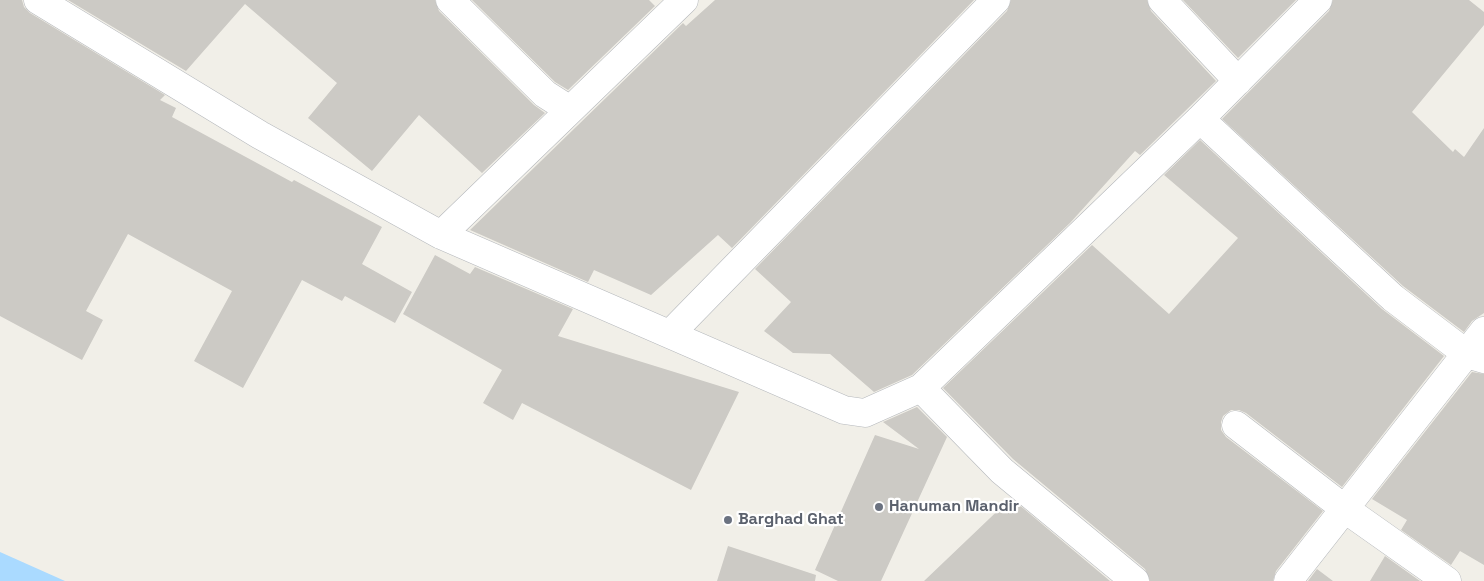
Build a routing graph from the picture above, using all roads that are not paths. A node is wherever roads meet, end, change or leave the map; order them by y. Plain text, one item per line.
1 (38, 0) edge
2 (450, 0) edge
3 (684, 0) edge
4 (996, 0) edge
5 (1162, 0) edge
6 (1318, 0) edge
7 (1238, 81) junction
8 (570, 110) junction
9 (1200, 119) junction
10 (441, 235) junction
11 (1484, 331) edge
12 (670, 334) junction
13 (1475, 357) edge
14 (921, 388) junction
15 (1236, 425) dead end
16 (1345, 509) junction
17 (1135, 581) edge
18 (1288, 581) edge
19 (1447, 581) edge

1 - 10 street
2 - 8 street
3 - 8 street
4 - 12 street
5 - 7 street
6 - 7 street
7 - 9 street
8 - 10 street
9 - 13 street
9 - 14 street
10 - 12 street
11 - 13 street
12 - 14 street
13 - 16 street
14 - 17 street
15 - 16 street
16 - 18 street
16 - 19 street

